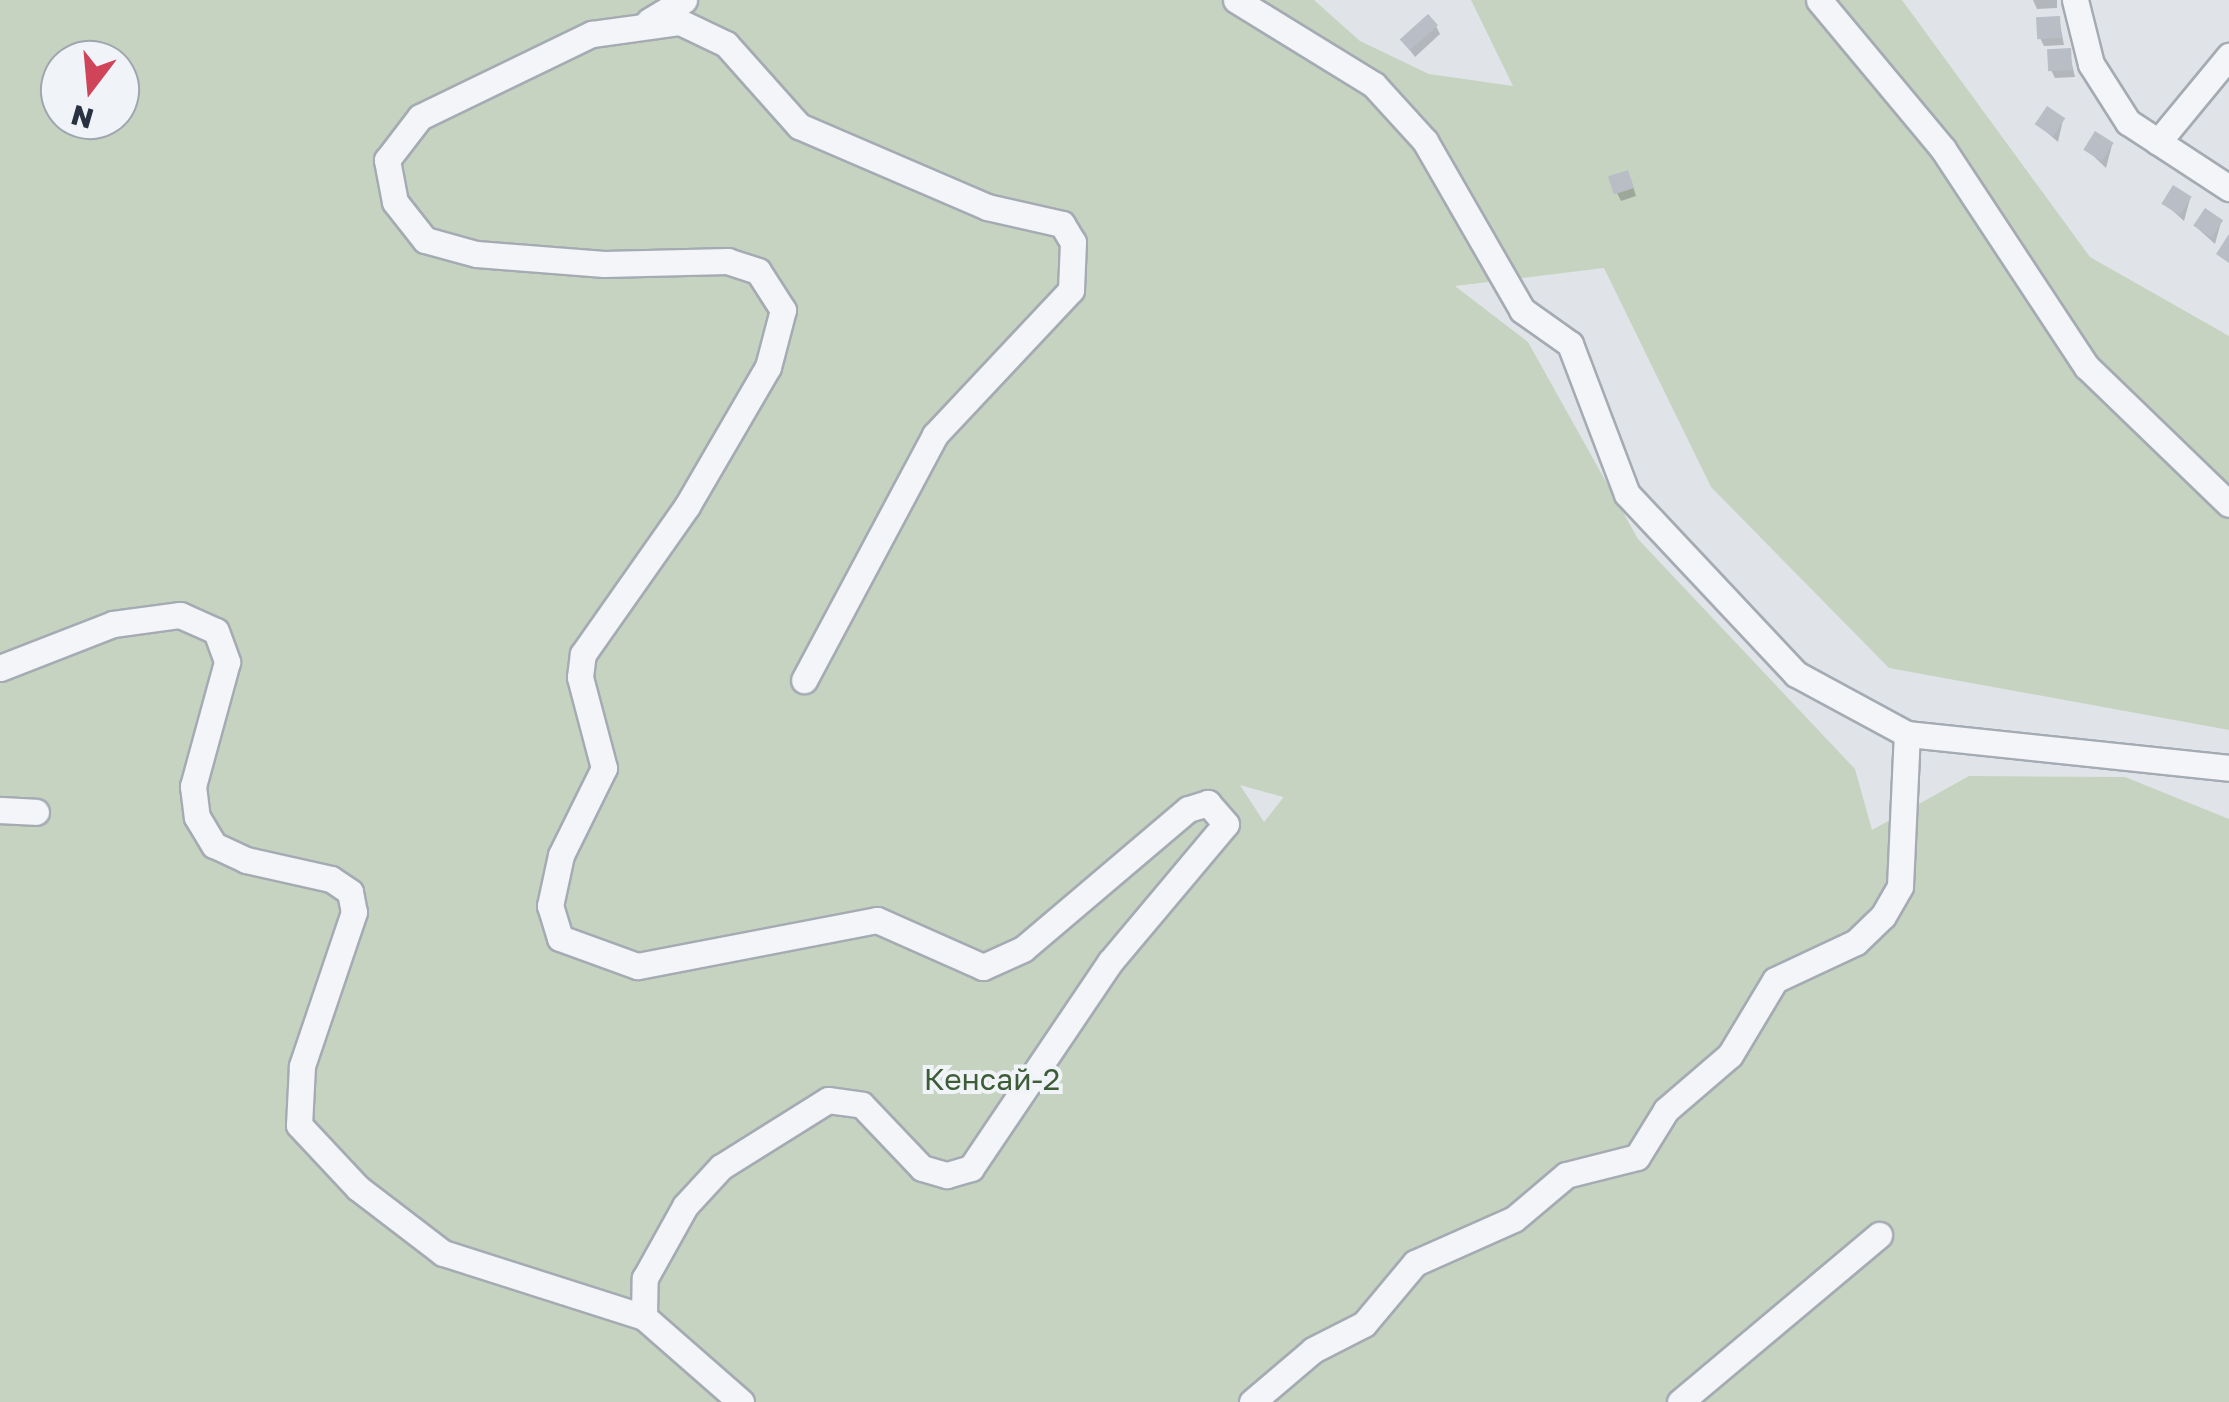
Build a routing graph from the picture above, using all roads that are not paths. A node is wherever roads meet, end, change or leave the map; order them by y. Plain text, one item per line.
1 (684, 0) edge
2 (1236, 0) edge
3 (1819, 0) edge
4 (2075, 0) edge
5 (649, 21) junction
6 (2229, 56) edge
7 (2158, 142) junction
8 (2229, 188) edge
9 (2229, 504) edge
10 (0, 668) edge
11 (804, 680) dead end
12 (1907, 734) junction
13 (2229, 768) edge
14 (0, 810) edge
15 (36, 812) dead end
16 (1880, 1235) dead end
17 (644, 1317) junction
18 (741, 1402) edge
19 (1252, 1402) edge
20 (1680, 1402) edge

1 - 5 street
2 - 12 street
3 - 9 street
4 - 7 street
5 - 11 street
5 - 17 street
6 - 7 street
7 - 8 street
10 - 17 street
12 - 13 street
12 - 19 street
14 - 15 street
16 - 20 street
17 - 18 street

